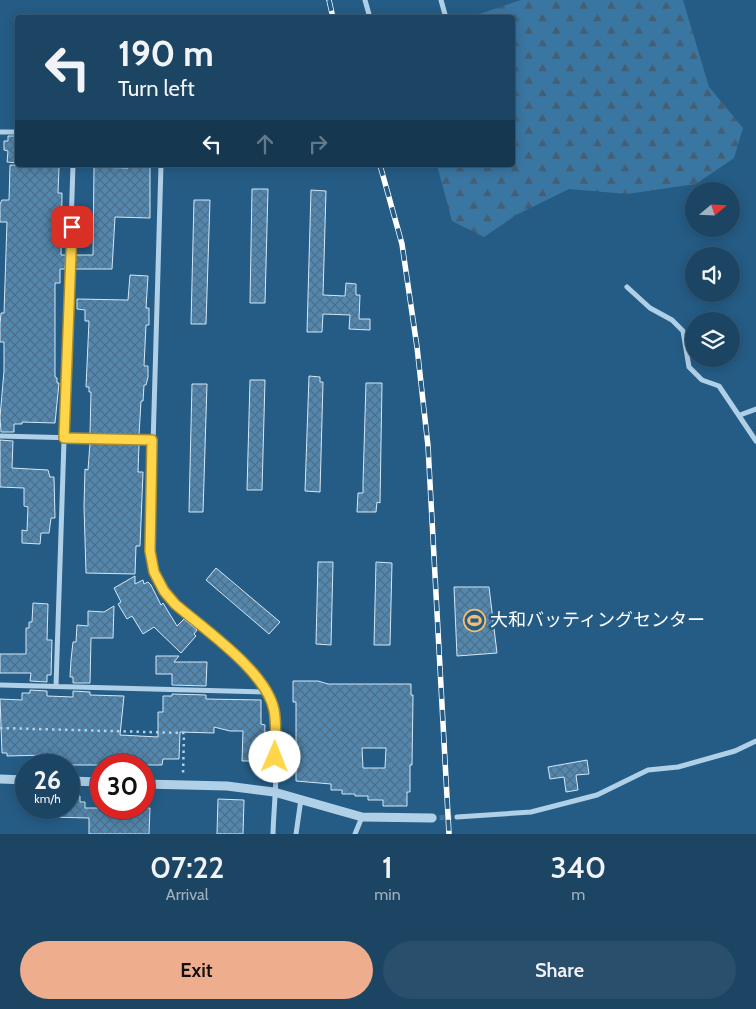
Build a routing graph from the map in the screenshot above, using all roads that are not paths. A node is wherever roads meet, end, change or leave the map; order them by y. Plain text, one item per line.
1 (365, 0) edge
2 (441, 0) edge
3 (369, 15) edge
4 (445, 15) edge
5 (0, 132) edge
6 (15, 132) edge
7 (73, 167) edge
8 (161, 167) edge
9 (627, 288) dead end
10 (756, 409) edge
11 (740, 415) junction
12 (0, 436) edge
13 (64, 438) junction
14 (152, 440) junction
15 (756, 442) edge
16 (0, 685) edge
17 (56, 686) junction
18 (267, 692) junction
19 (756, 741) edge
20 (0, 779) edge
21 (15, 780) edge
22 (155, 784) edge
23 (274, 792) junction
24 (301, 799) junction
25 (457, 817) tunnel mouth
26 (362, 818) junction
27 (432, 818) tunnel mouth
28 (273, 834) edge
29 (296, 834) edge
30 (355, 834) edge

1 - 3 street
2 - 4 street
5 - 6 street
7 - 13 street
8 - 14 street
9 - 11 street
10 - 11 street
11 - 15 street
12 - 13 street
13 - 14 street
13 - 17 street
14 - 18 street
16 - 17 street
17 - 18 street
18 - 23 street
19 - 25 street
20 - 21 street
22 - 23 street
23 - 24 street
23 - 28 street
24 - 26 street
24 - 29 street
26 - 27 street
26 - 30 street

